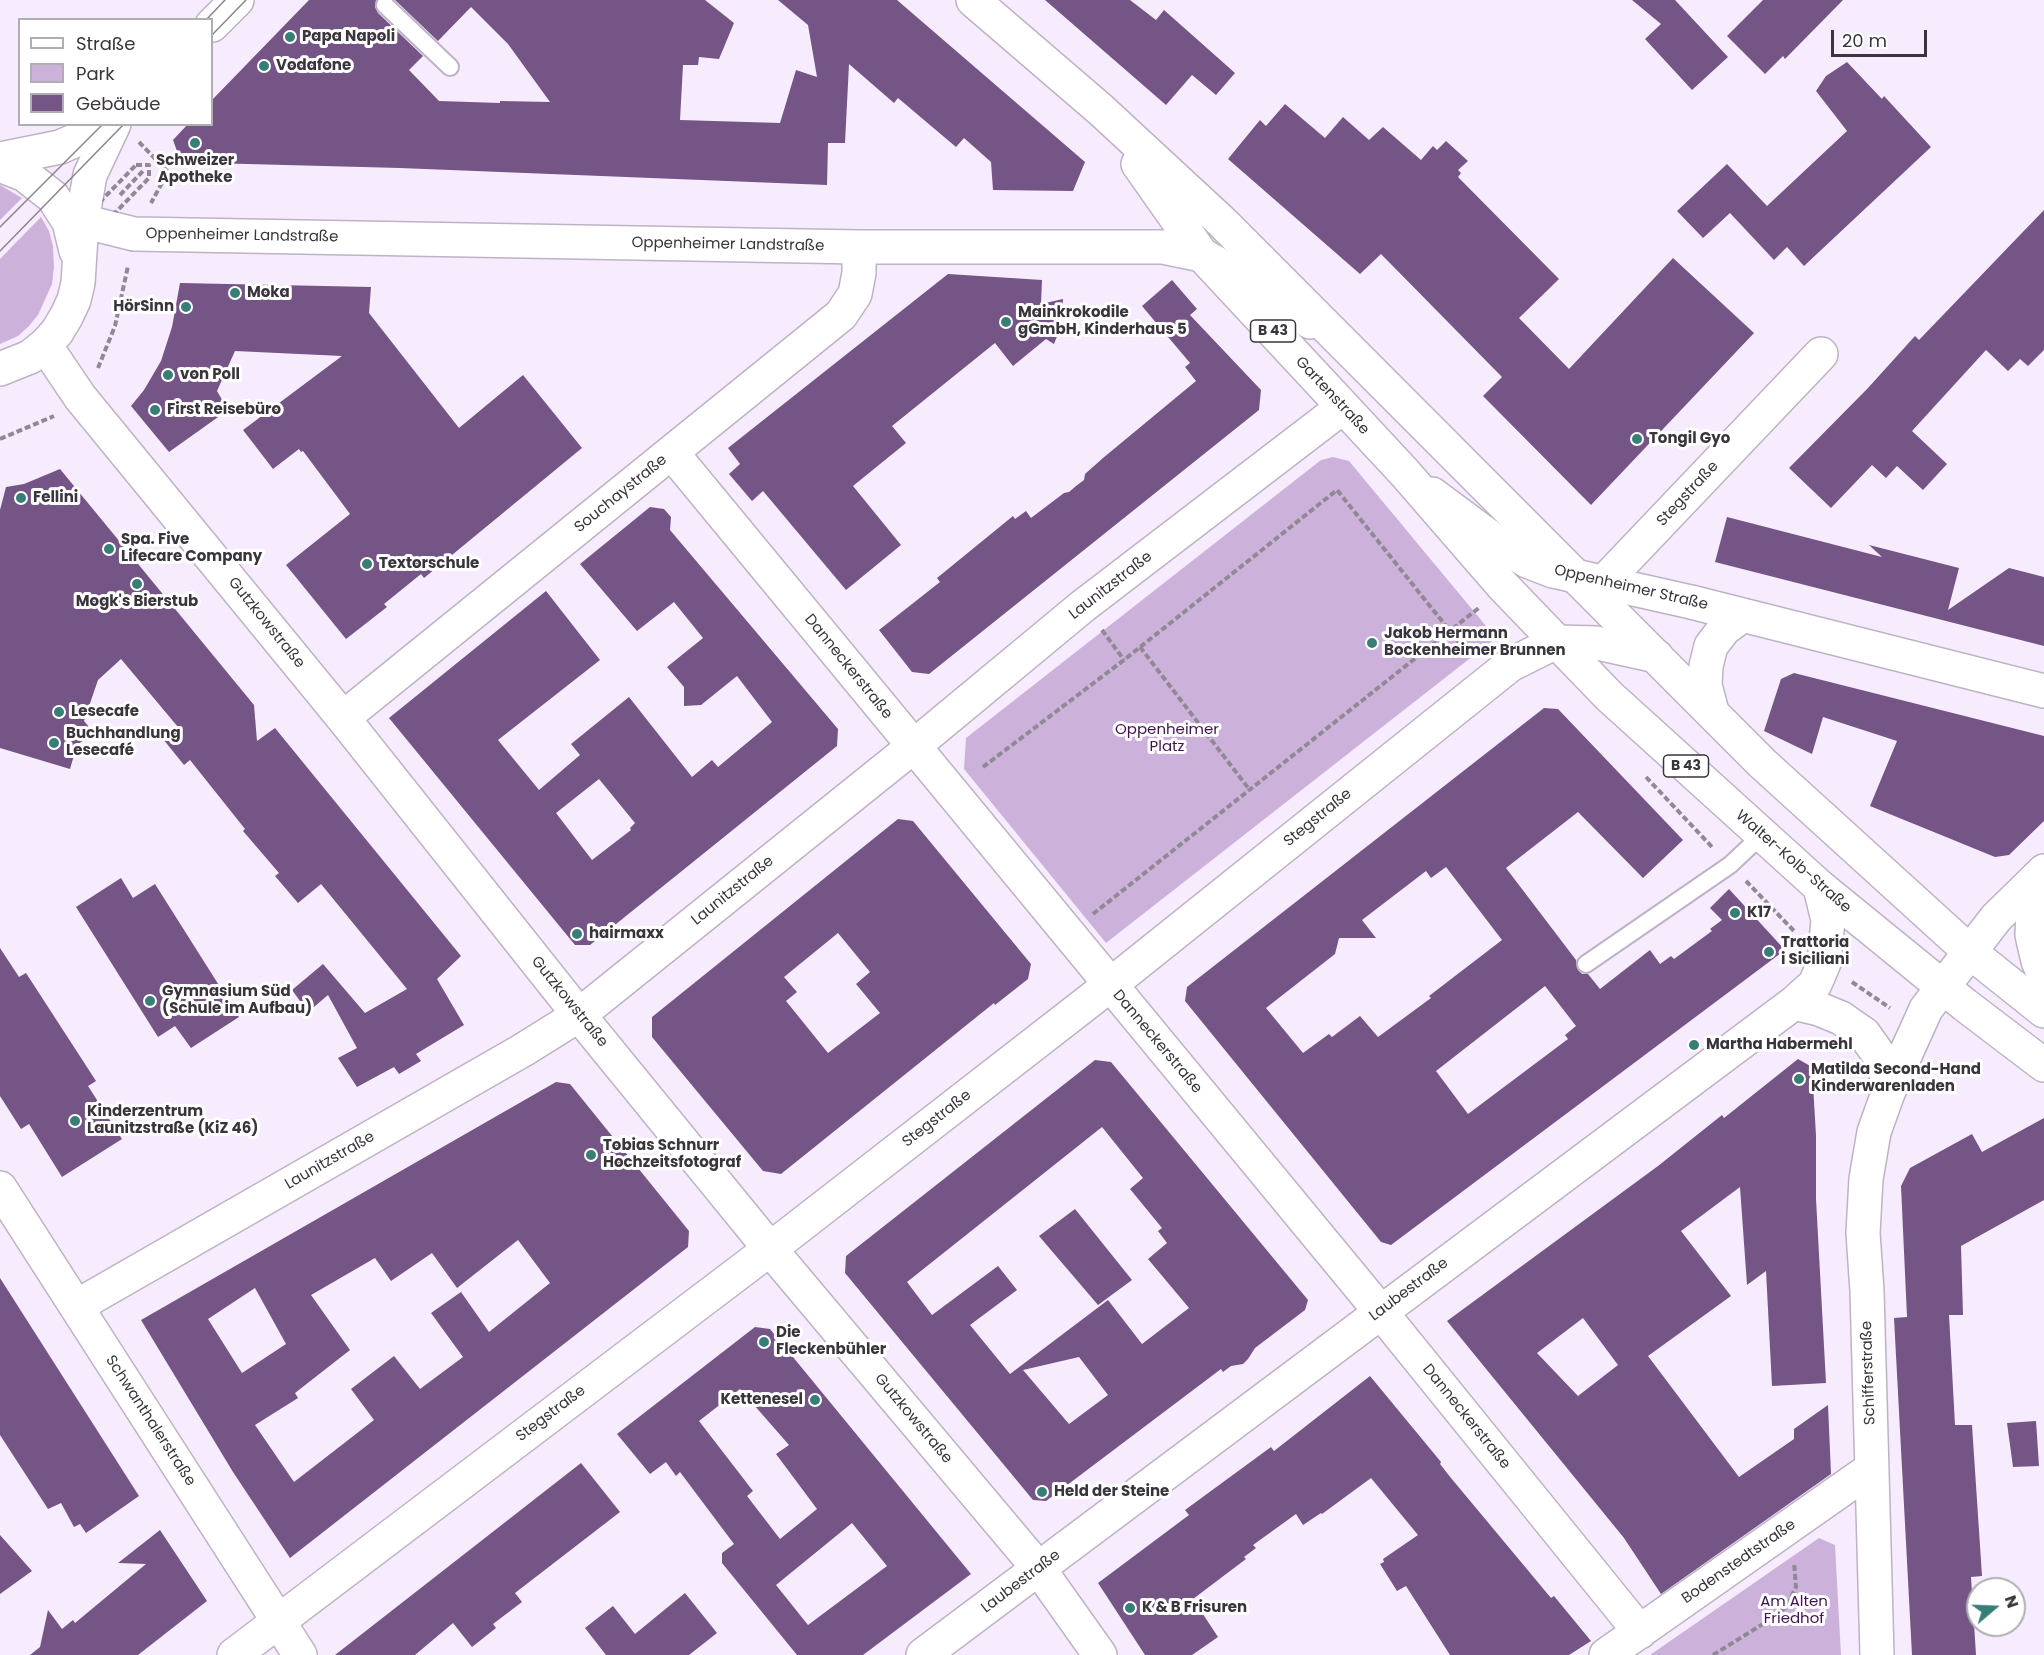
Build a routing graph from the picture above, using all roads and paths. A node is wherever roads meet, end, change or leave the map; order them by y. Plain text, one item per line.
1 (237, 0) edge
2 (973, 0) edge
3 (385, 5) dead end
4 (213, 24) edge
5 (450, 67) dead end
6 (1101, 110) junction
7 (122, 130) edge
8 (0, 159) edge
9 (0, 165) edge
10 (136, 165) dead end
11 (149, 178) dead end
12 (82, 221) junction
13 (134, 234) junction
14 (860, 248) junction
15 (1202, 255) junction
16 (78, 268) junction
17 (45, 345) junction
18 (1348, 348) junction
19 (1821, 354) dead end
20 (0, 369) edge
21 (1343, 407) junction
22 (672, 453) junction
23 (1404, 472) junction
24 (1591, 580) junction
25 (1483, 605) dead end
26 (1743, 615) junction
27 (1451, 630) junction
28 (1556, 642) junction
29 (1140, 647) junction
30 (1656, 656) junction
31 (1489, 680) junction
32 (2044, 691) edge
33 (1712, 712) junction
34 (343, 718) junction
35 (914, 746) junction
36 (983, 767) dead end
37 (1249, 789) junction
38 (1762, 835) junction
39 (2044, 873) edge
40 (1820, 887) junction
41 (1068, 934) junction
42 (1970, 952) junction
43 (1586, 964) dead end
44 (2044, 975) edge
45 (1110, 985) junction
46 (1942, 985) junction
47 (1794, 1003) junction
48 (2044, 1011) edge
49 (579, 1015) junction
50 (2044, 1065) edge
51 (1888, 1093) junction
52 (0, 1188) edge
53 (770, 1249) junction
54 (76, 1306) junction
55 (1380, 1311) junction
56 (1872, 1469) junction
57 (1786, 1530) junction
58 (1040, 1569) junction
59 (278, 1620) junction
60 (1640, 1632) junction
61 (234, 1655) edge
62 (300, 1655) edge
63 (923, 1655) edge
64 (1100, 1655) edge
65 (1606, 1655) edge
66 (1713, 1655) edge
67 (1877, 1655) edge

1 - 4 street
2 - 6 street, Gartenstraße / B 43
3 - 5 lane
6 - 15 street, Gartenstraße / B 43
6 - 18 street, Gartenstraße
7 - 8 street
7 - 12 street
7 - 13 path
9 - 16 street
10 - 11 path
12 - 13 street, Oppenheimer Landstraße
12 - 16 street
13 - 14 street, Oppenheimer Landstraße
14 - 15 street, Oppenheimer Landstraße
14 - 22 street, Souchaystraße
15 - 18 street, Oppenheimer Landstraße
15 - 21 street, Gartenstraße / B 43
16 - 17 street
17 - 20 street
17 - 34 street, Gutzkowstraße
18 - 24 street, Gartenstraße
19 - 24 street, Stegstraße
21 - 23 street, Gartenstraße / B 43
21 - 35 street, Launitzstraße
22 - 34 street, Souchaystraße
22 - 35 street, Danneckerstraße
23 - 24 street, Oppenheimer Straße
23 - 28 street, Gartenstraße / B 43
24 - 26 street, Oppenheimer Straße
24 - 30 street
25 - 27 path
26 - 32 street, Oppenheimer Straße
26 - 33 street
27 - 29 path
27 - 31 path
27 - 37 path
28 - 30 street, Stegstraße
28 - 31 street, Stegstraße
28 - 38 street, Walter-Kolb-Straße / B 43
29 - 36 path
29 - 37 path
30 - 33 street
31 - 45 street, Stegstraße
33 - 42 street
34 - 49 street, Gutzkowstraße
35 - 41 street, Danneckerstraße
35 - 49 street, Launitzstraße
37 - 41 path
38 - 40 street, Walter-Kolb-Straße / B 43
38 - 43 lane
39 - 42 street, Schifferstraße
39 - 44 street, Schifferstraße
40 - 46 street, Walter-Kolb-Straße / B 43
40 - 47 street, Laubestraße
41 - 45 street, Danneckerstraße
42 - 46 street, Schifferstraße
42 - 48 street
45 - 53 street, Stegstraße
45 - 55 street, Danneckerstraße
46 - 50 street, Walter-Kolb-Straße / B 43
46 - 51 street, Schifferstraße
47 - 51 street
47 - 55 street, Laubestraße
49 - 53 street, Gutzkowstraße
49 - 54 street, Launitzstraße
51 - 56 street, Schifferstraße
52 - 54 street, Schwanthalerstraße
53 - 58 street, Gutzkowstraße
53 - 59 street, Stegstraße
54 - 59 street, Schwanthalerstraße
55 - 58 street, Laubestraße
55 - 60 street, Danneckerstraße
56 - 57 street, Bodenstedtstraße
56 - 67 street, Schifferstraße
57 - 60 street, Bodenstedtstraße
57 - 66 path
58 - 63 street, Laubestraße
58 - 64 street, Gutzkowstraße
59 - 61 street, Stegstraße
59 - 62 street, Schwanthalerstraße
60 - 65 street, Bodenstedtstraße

